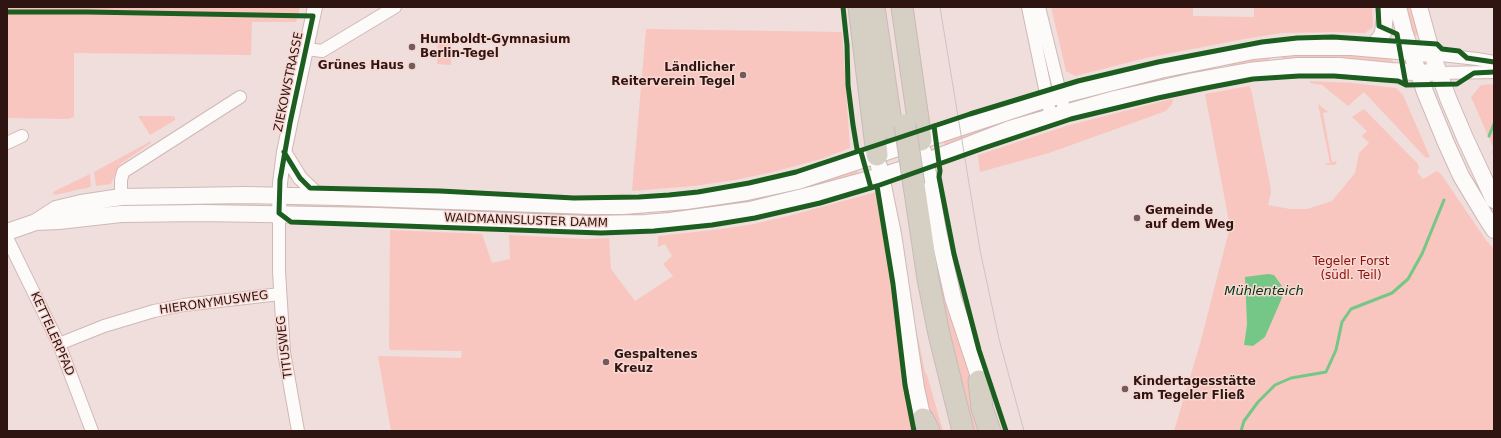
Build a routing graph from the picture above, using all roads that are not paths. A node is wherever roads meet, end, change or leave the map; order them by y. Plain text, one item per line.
1 (316, 7) edge
2 (395, 7) edge
3 (859, 7) edge
4 (874, 7) edge
5 (888, 7) edge
6 (902, 7) edge
7 (1028, 7) edge
8 (1039, 7) edge
9 (1386, 7) edge
10 (1398, 7) edge
11 (1419, 7) edge
12 (1370, 48) junction
13 (307, 49) junction
14 (1411, 52) junction
15 (1432, 54) junction
16 (1494, 62) edge
17 (1418, 72) junction
18 (1494, 72) edge
19 (1438, 73) junction
20 (240, 97) dead end
21 (1054, 97) junction
22 (1058, 115) junction
23 (898, 127) junction
24 (22, 136) dead end
25 (921, 140) junction
26 (7, 143) edge
27 (284, 152) junction
28 (877, 155) junction
29 (925, 162) junction
30 (882, 176) junction
31 (907, 188) junction
32 (279, 196) junction
33 (319, 196) junction
34 (121, 197) junction
35 (1494, 200) edge
36 (121, 214) junction
37 (278, 214) junction
38 (36, 222) junction
39 (1494, 230) edge
40 (7, 232) edge
41 (7, 238) edge
42 (280, 294) junction
43 (59, 344) junction
44 (979, 381) junction
45 (926, 427) edge
46 (92, 431) edge
47 (298, 431) edge
48 (950, 431) edge
49 (963, 431) edge
50 (990, 431) edge
51 (998, 431) edge

1 - 13 street, ZIEKOWSTRASSE
2 - 13 street
3 - 28 highway
4 - 23 highway
5 - 23 highway
6 - 25 highway
7 - 21 street
8 - 21 street
9 - 12 main road
10 - 14 main road
11 - 15 main road
12 - 14 main road, WAIDMANNSLUSTER DAMM
12 - 21 main road, WAIDMANNSLUSTER DAMM
13 - 27 street, ZIEKOWSTRASSE
14 - 15 main road, WAIDMANNSLUSTER DAMM
14 - 17 main road
15 - 16 street
15 - 19 main road
17 - 19 main road, WAIDMANNSLUSTER DAMM
17 - 22 main road, WAIDMANNSLUSTER DAMM
17 - 39 main road
18 - 19 street
19 - 35 main road
20 - 34 street
21 - 22 street
21 - 25 main road, WAIDMANNSLUSTER DAMM
22 - 29 main road, WAIDMANNSLUSTER DAMM
23 - 31 highway
24 - 26 street
25 - 28 main road, WAIDMANNSLUSTER DAMM
25 - 29 main road
27 - 32 street, ZIEKOWSTRASSE
27 - 33 street
28 - 30 main road
28 - 33 main road, WAIDMANNSLUSTER DAMM
29 - 30 main road, WAIDMANNSLUSTER DAMM
29 - 44 main road
30 - 37 main road, WAIDMANNSLUSTER DAMM
30 - 45 main road
31 - 48 highway
31 - 49 highway
32 - 33 main road, WAIDMANNSLUSTER DAMM
32 - 34 main road, WAIDMANNSLUSTER DAMM
32 - 37 street, ZIEKOWSTRASSE
34 - 36 main road
34 - 38 main road, WAIDMANNSLUSTER DAMM
36 - 37 main road, WAIDMANNSLUSTER DAMM
36 - 38 main road, WAIDMANNSLUSTER DAMM
37 - 42 street, TITUSWEG
38 - 40 main road, WAIDMANNSLUSTER DAMM
41 - 43 street, KETTELERPFAD
42 - 43 street, HIERONYMUSWEG
42 - 47 street, TITUSWEG
43 - 46 street, KETTELERPFAD
44 - 50 highway
44 - 51 main road

